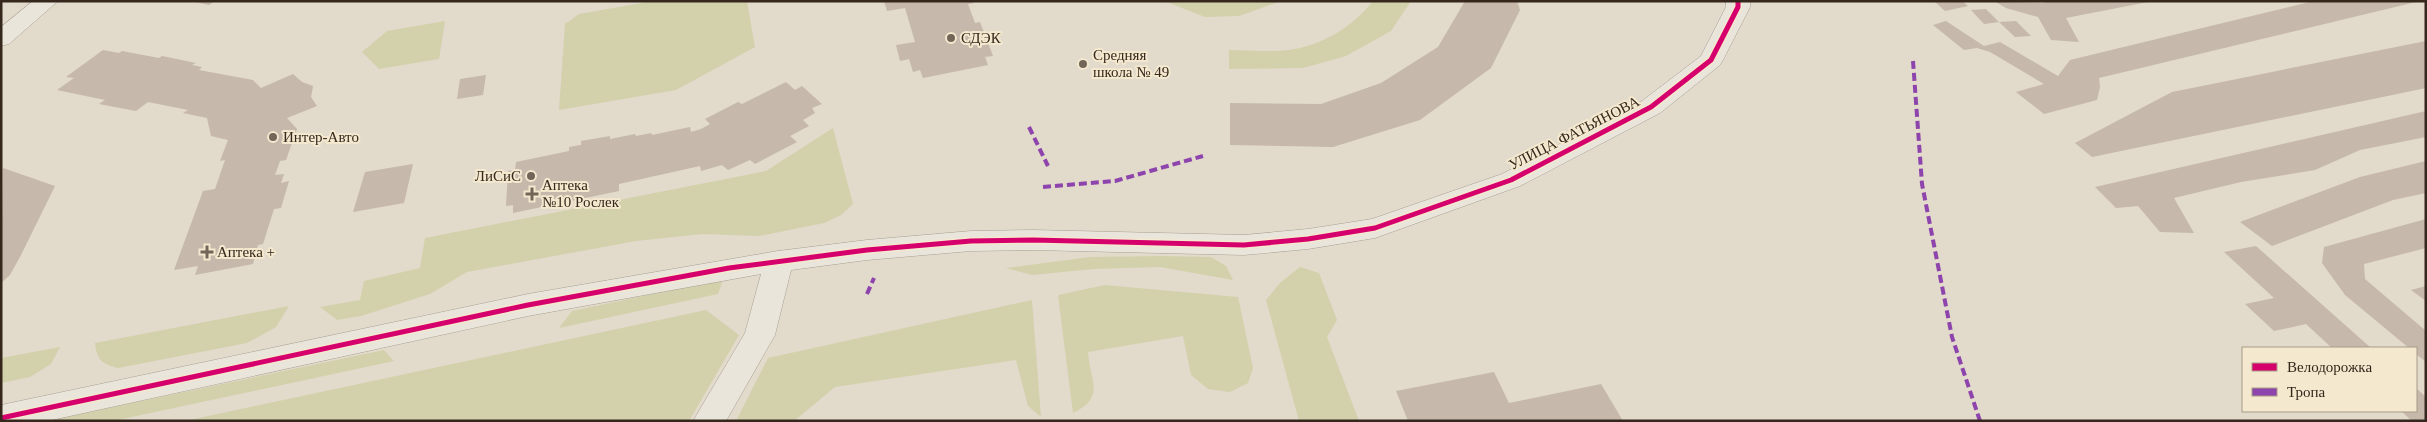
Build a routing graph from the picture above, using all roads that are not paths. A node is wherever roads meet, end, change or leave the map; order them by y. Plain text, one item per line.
1 (47, 1) edge
2 (1738, 1) edge
3 (1, 39) edge
4 (778, 261) junction
5 (1, 418) edge
6 (709, 421) edge

1 - 3 street
2 - 4 street, УЛИЦА ФАТЬЯНОВА
4 - 5 street, УЛИЦА ФАТЬЯНОВА
4 - 6 street

